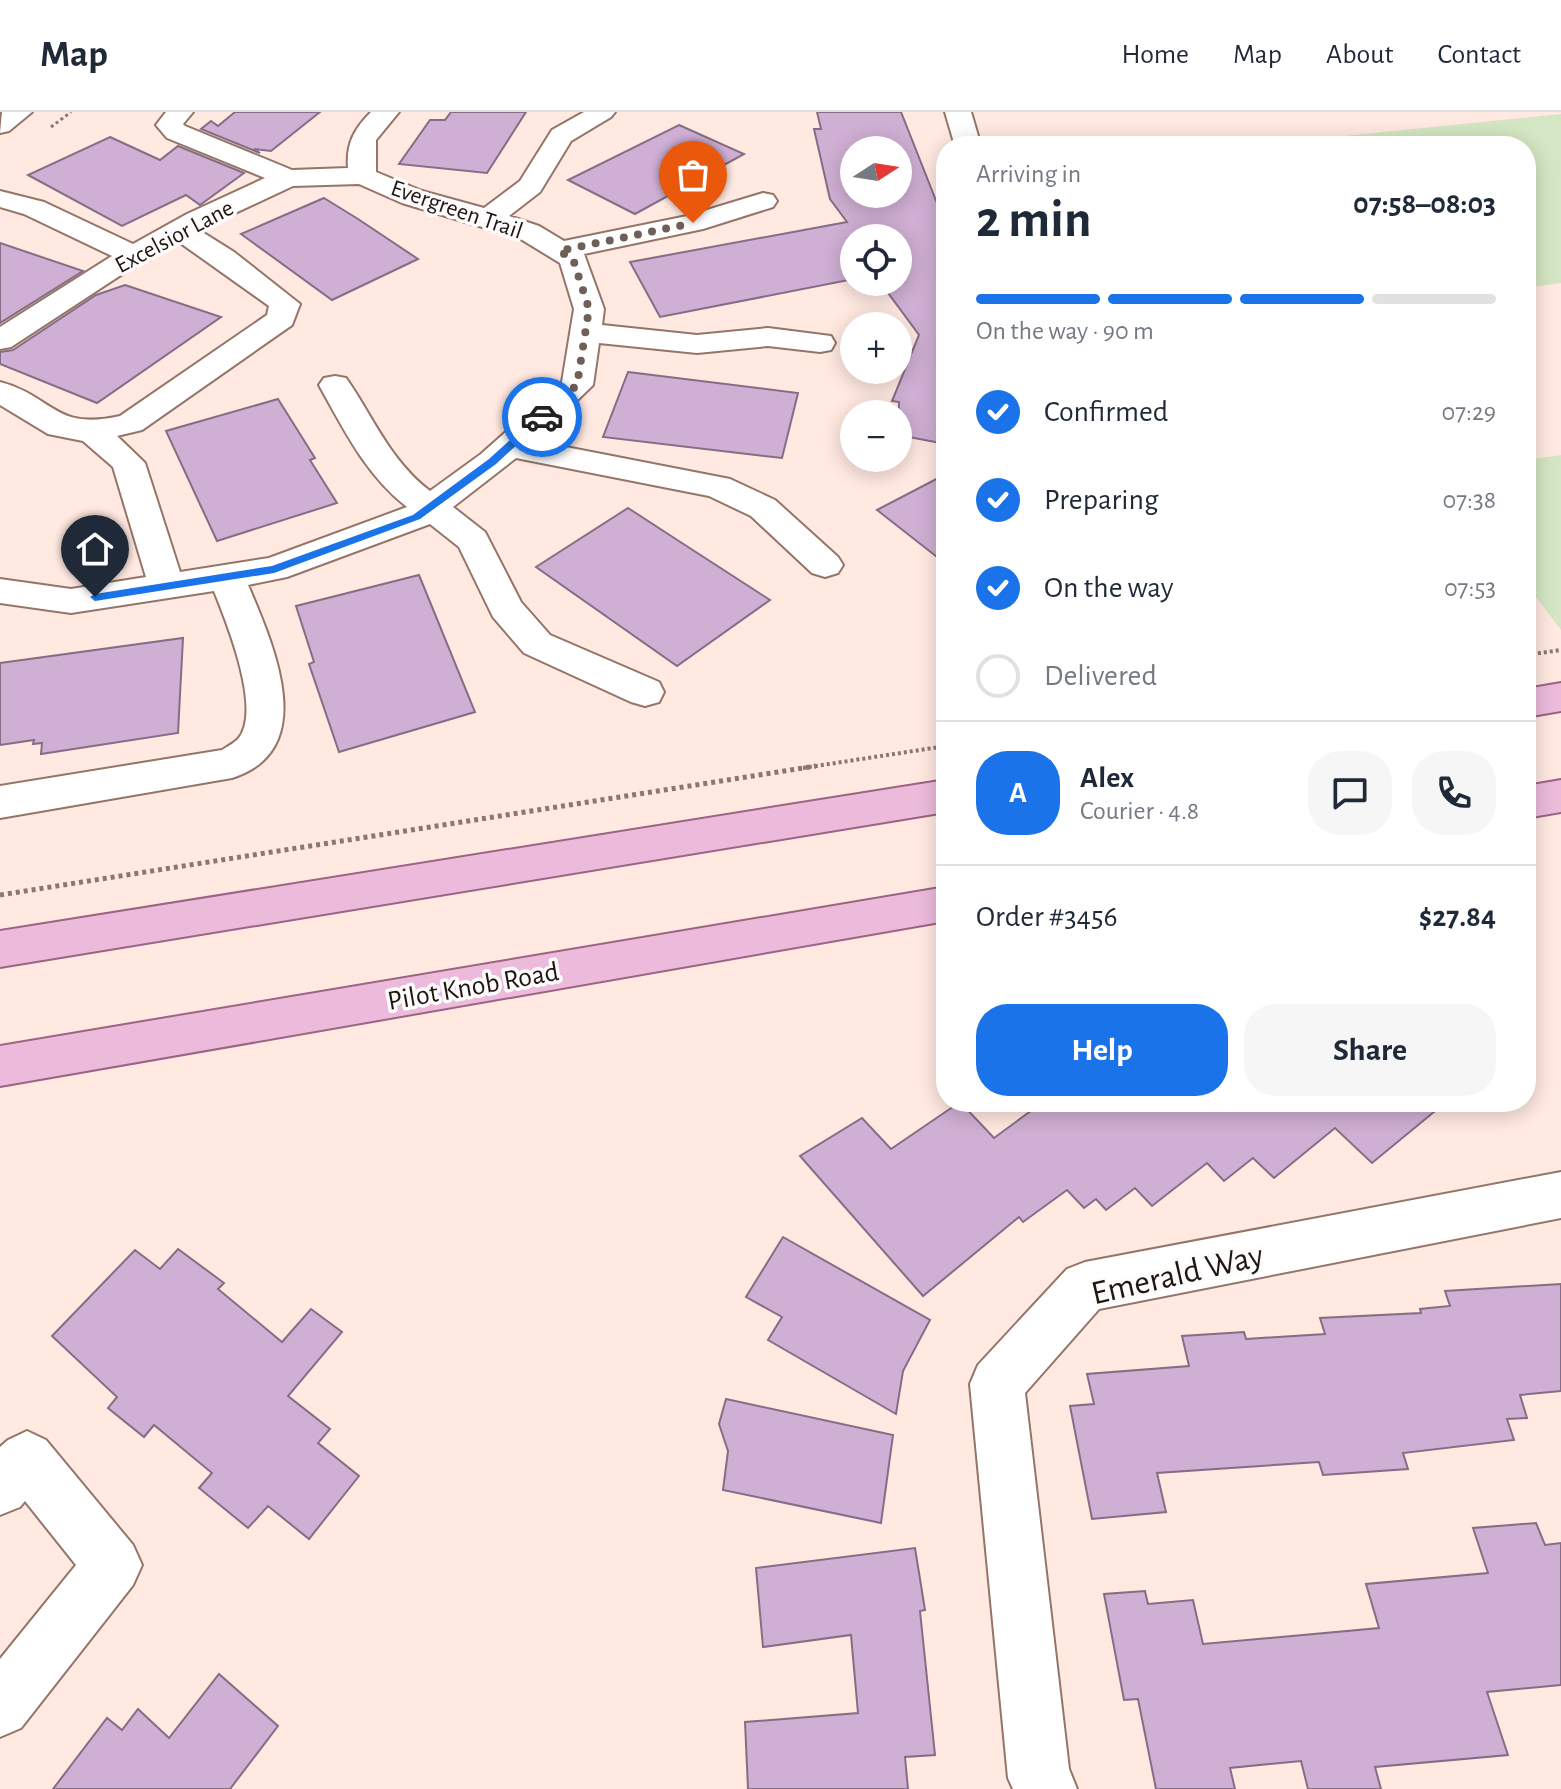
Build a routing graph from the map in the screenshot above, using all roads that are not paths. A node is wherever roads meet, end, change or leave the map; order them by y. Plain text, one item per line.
1 (19, 112) edge
2 (180, 112) edge
3 (386, 112) edge
4 (602, 112) edge
5 (958, 112) edge
6 (0, 125) edge
7 (965, 136) edge
8 (363, 176) junction
9 (288, 178) junction
10 (0, 199) edge
11 (763, 201) dead end
12 (488, 218) junction
13 (179, 230) junction
14 (559, 251) junction
15 (133, 255) junction
16 (586, 332) junction
17 (0, 340) edge
18 (820, 343) dead end
19 (335, 385) dead end
20 (0, 392) edge
21 (93, 432) junction
22 (509, 446) junction
23 (429, 508) junction
24 (825, 565) dead end
25 (226, 576) junction
26 (166, 585) junction
27 (0, 591) edge
28 (645, 692) dead end
29 (1561, 697) edge
30 (1536, 701) edge
31 (1561, 796) edge
32 (936, 798) edge
33 (1536, 800) edge
34 (0, 802) edge
35 (936, 906) edge
36 (0, 949) edge
37 (0, 1066) edge
38 (1561, 1195) edge
39 (0, 1487) edge
40 (5, 1686) edge
41 (1046, 1789) edge

1 - 6 street
2 - 9 street
3 - 8 street, Evergreen Trail
4 - 12 street
5 - 7 street
8 - 9 street, Excelsior Lane
8 - 12 street, Evergreen Trail
9 - 13 street, Excelsior Lane
10 - 15 street
11 - 14 street
12 - 14 street, Evergreen Trail
13 - 15 street, Excelsior Lane
13 - 21 street
14 - 16 street, Evergreen Trail
15 - 17 street, Excelsior Lane
16 - 18 street
16 - 22 street, Evergreen Trail
19 - 23 street
20 - 21 street
21 - 26 street
22 - 23 street, Evergreen Trail
22 - 24 street
23 - 25 street, Evergreen Trail
23 - 28 street
25 - 26 street, Evergreen Trail
25 - 34 street
26 - 27 street, Evergreen Trail
29 - 30 main road
31 - 33 main road
32 - 36 main road
35 - 37 main road, Pilot Knob Road
38 - 41 street, Emerald Way
39 - 40 street

